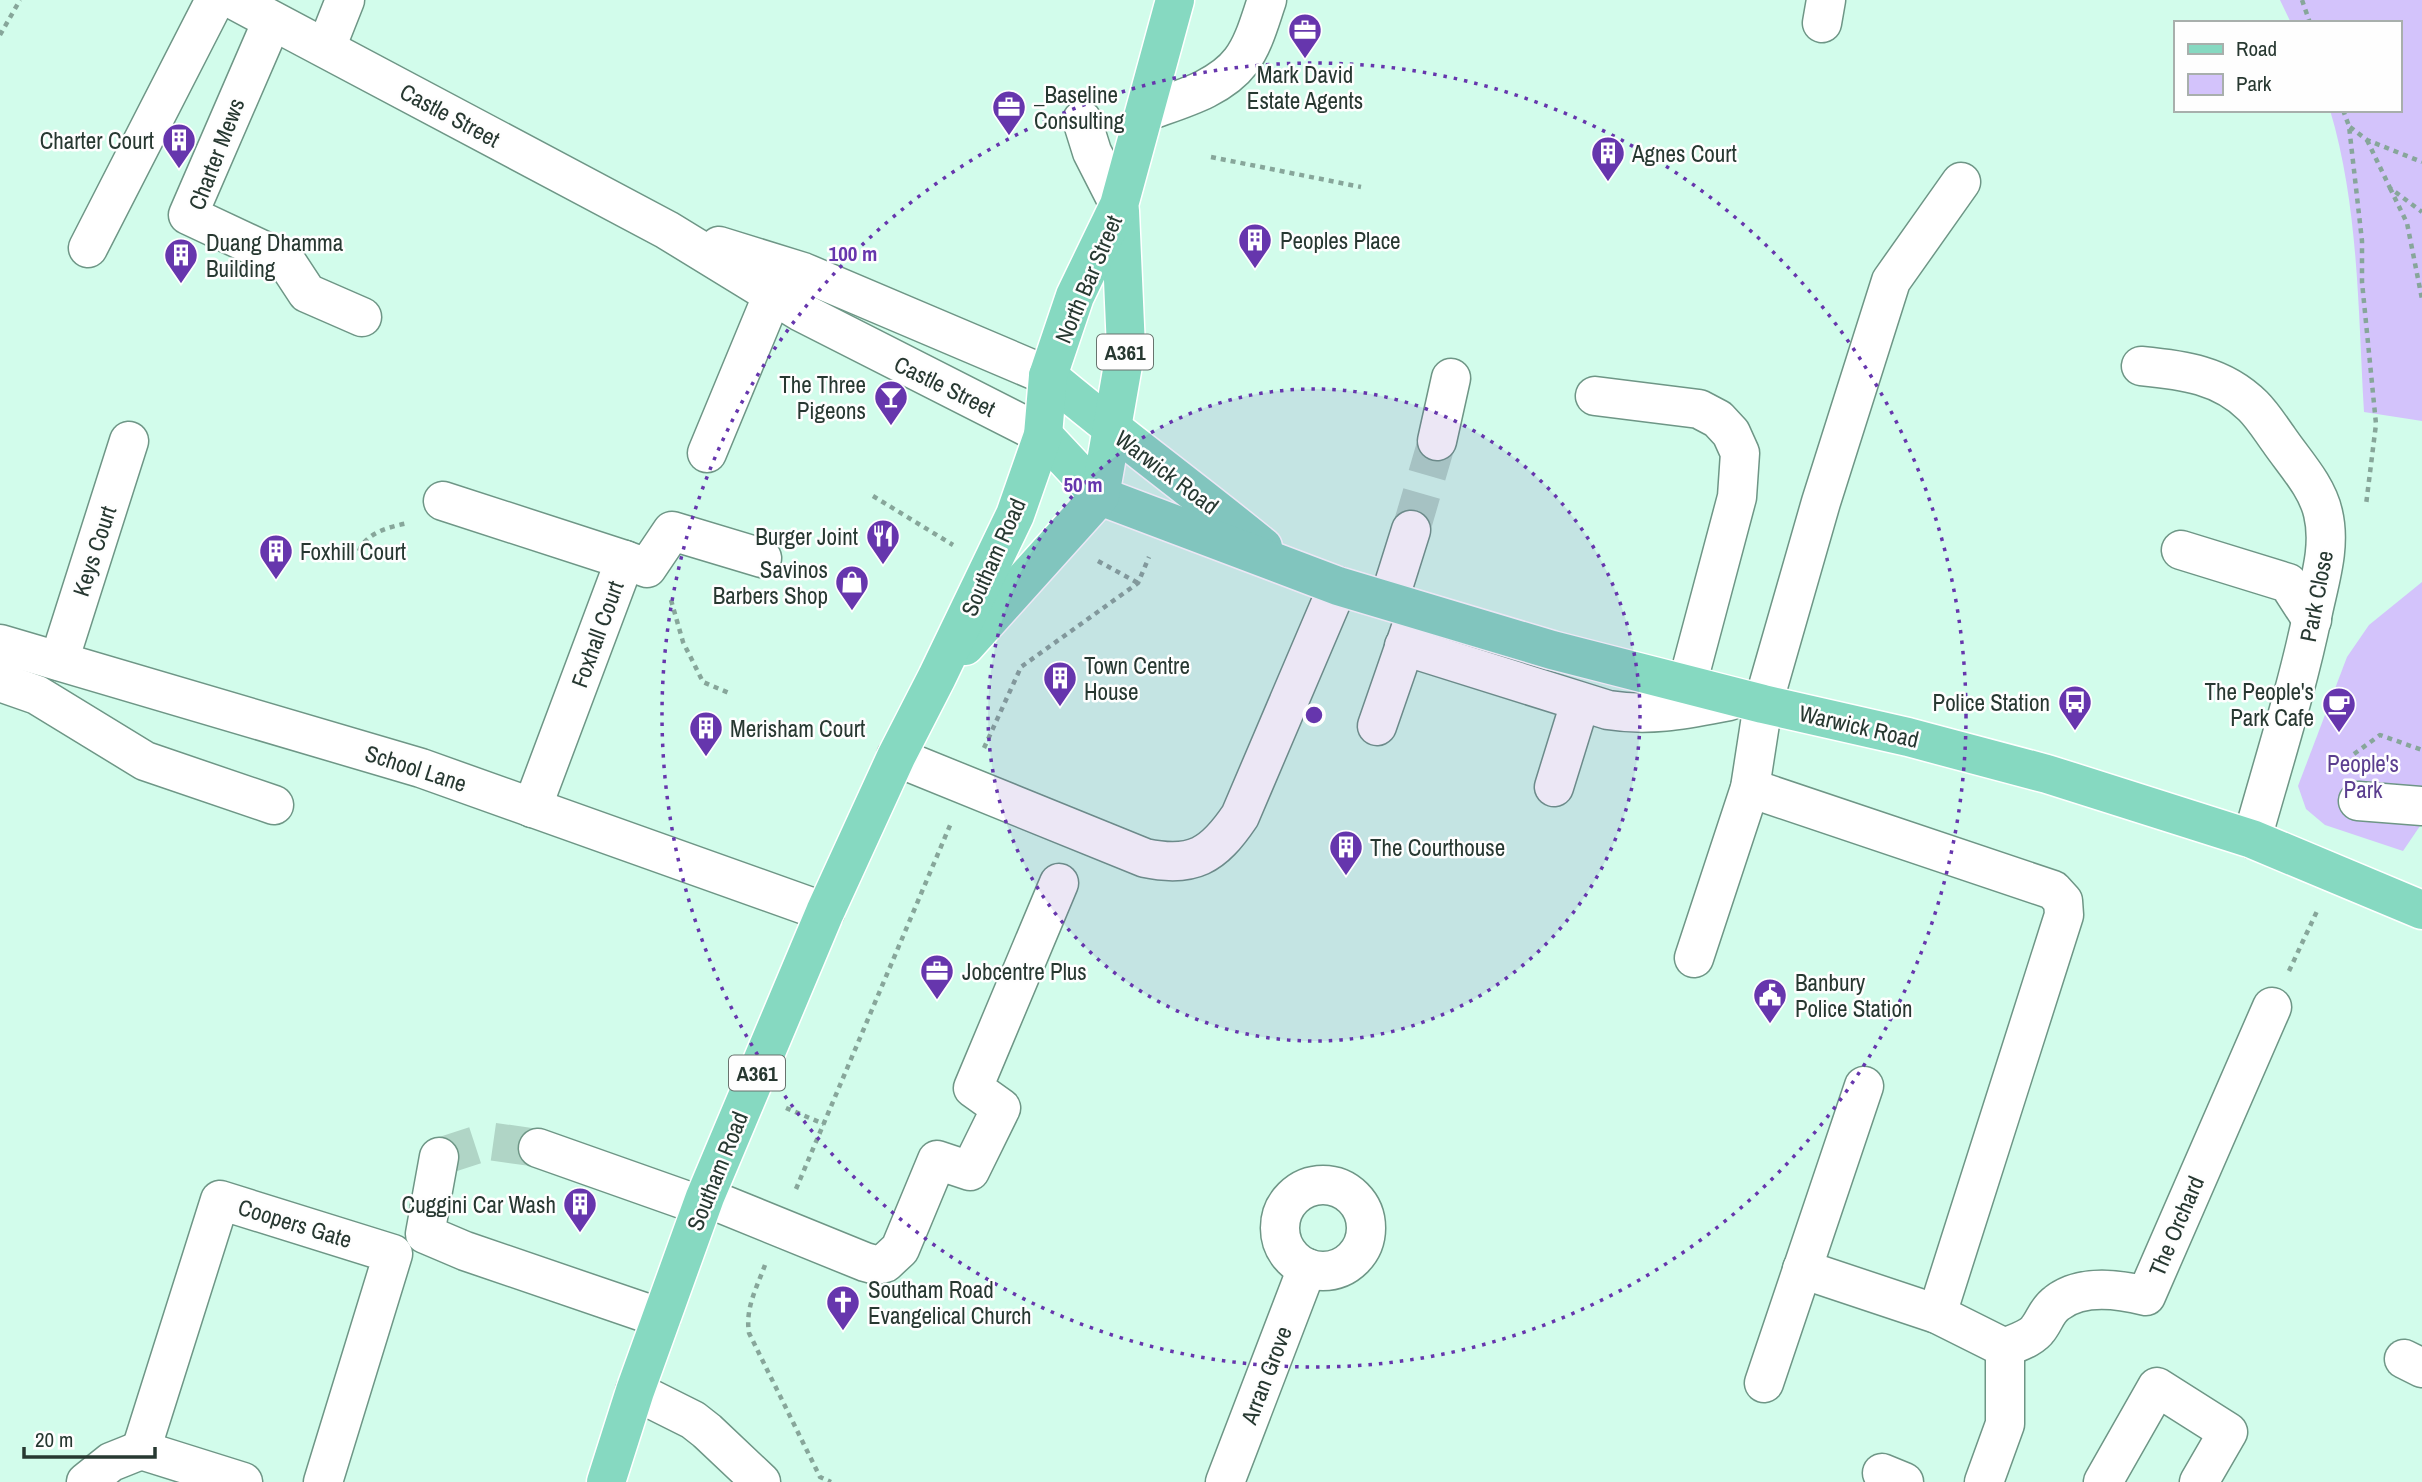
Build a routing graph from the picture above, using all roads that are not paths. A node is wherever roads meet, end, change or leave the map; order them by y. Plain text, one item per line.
1 (215, 0) edge
2 (234, 0) edge
3 (345, 0) edge
4 (1175, 0) edge
5 (1266, 0) edge
6 (285, 16) edge
7 (326, 48) junction
8 (1145, 112) junction
9 (1082, 120) dead end
10 (1961, 182) dead end
11 (1119, 205) junction
12 (88, 248) dead end
13 (778, 281) junction
14 (362, 317) dead end
15 (2141, 366) dead end
16 (1048, 376) junction
17 (1451, 378) dead end
18 (1595, 396) dead end
19 (1112, 430) junction
20 (1043, 435) junction
21 (129, 441) dead end
22 (1437, 441) tunnel mouth
23 (706, 453) dead end
24 (1100, 496) junction
25 (443, 501) road end
26 (1411, 530) tunnel mouth
27 (2181, 550) dead end
28 (762, 558) dead end
29 (636, 564) junction
30 (1288, 567) junction
31 (1338, 586) junction
32 (1403, 605) junction
33 (2312, 620) junction
34 (0, 644) edge
35 (1404, 646) junction
36 (59, 661) junction
37 (937, 677) junction
38 (0, 682) edge
39 (1687, 685) junction
40 (1752, 701) junction
41 (1580, 703) junction
42 (1377, 726) dead end
43 (896, 757) junction
44 (1554, 787) dead end
45 (1750, 788) junction
46 (2358, 801) dead end
47 (274, 805) dead end
48 (2422, 806) edge
49 (533, 808) junction
50 (2252, 839) junction
51 (1059, 883) dead end
52 (2422, 910) edge
53 (825, 912) junction
54 (1694, 958) dead end
55 (2272, 1007) road end
56 (1864, 1086) dead end
57 (538, 1148) tunnel mouth
58 (439, 1157) dead end
59 (703, 1201) junction
60 (1307, 1268) dead end
61 (1802, 1269) junction
62 (1937, 1314) junction
63 (661, 1318) junction
64 (2005, 1348) junction
65 (1764, 1383) dead end
66 (635, 1391) junction
67 (141, 1450) junction
68 (86, 1482) edge
69 (243, 1482) edge
70 (323, 1482) edge
71 (606, 1482) edge
72 (761, 1482) edge
73 (1225, 1482) edge
74 (1984, 1482) edge
75 (2103, 1482) edge
76 (2199, 1482) edge

1 - 12 street
2 - 6 street, Castle Street
3 - 7 street
4 - 8 main road, North Bar Street / A361
5 - 8 street
6 - 7 street, Castle Street
6 - 14 street, Charter Mews
7 - 13 street, Castle Street
8 - 11 main road, North Bar Street / A361
9 - 11 street
10 - 40 street
11 - 16 main road, North Bar Street / A361
11 - 19 main road, North Bar Street / A361
13 - 16 street, Castle Street
13 - 20 street, Castle Street
13 - 23 street
15 - 33 street, Park Close
16 - 19 main road, Warwick Road
16 - 20 main road, North Bar Street / A361
17 - 22 street
18 - 39 street
19 - 24 main road, North Bar Street / A361
19 - 30 main road, Warwick Road
20 - 24 main road, Warwick Road
20 - 37 main road, Southam Road / A361
21 - 36 street, Keys Court
24 - 30 main road, Warwick Road
24 - 37 main road, Southam Road / A361
25 - 29 street, Foxhall Court
26 - 32 street
27 - 33 street
28 - 29 street
29 - 49 street, Foxhall Court
30 - 31 main road, Warwick Road
31 - 32 main road, Warwick Road
31 - 43 street
32 - 35 street
32 - 39 main road, Warwick Road
33 - 50 street, Park Close
34 - 36 street, School Lane
35 - 41 street
35 - 42 street
36 - 49 street, School Lane
37 - 43 main road, Southam Road / A361
38 - 47 street
39 - 40 main road, Warwick Road
40 - 41 street
40 - 45 street
40 - 50 main road, Warwick Road
41 - 44 street
43 - 53 main road, Southam Road / A361
45 - 54 street
45 - 62 street
46 - 48 street
49 - 53 street, School Lane
50 - 52 main road, Warwick Road
51 - 59 street
53 - 59 main road, Southam Road / A361
55 - 64 street, The Orchard
56 - 61 street
57 - 59 street
58 - 63 street
59 - 63 main road, Southam Road / A361
60 - 73 street, Arran Grove
61 - 62 street
61 - 65 street
62 - 64 street
63 - 66 main road, Southam Road / A361
64 - 74 street
66 - 71 main road, Southam Road / A361
66 - 72 street
67 - 68 street
67 - 69 street
67 - 70 street, Coopers Gate
75 - 76 street

